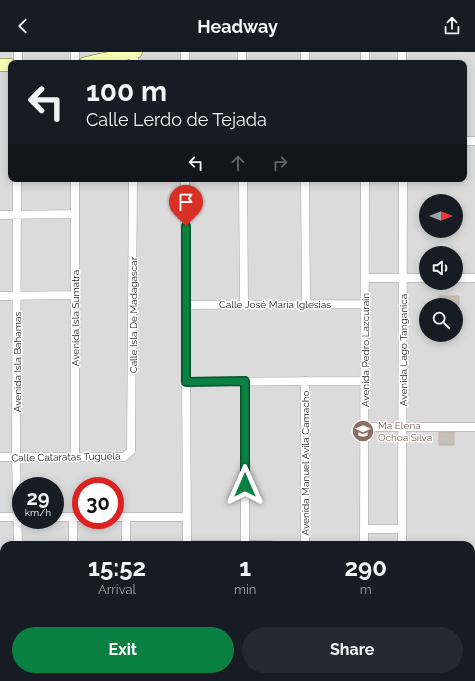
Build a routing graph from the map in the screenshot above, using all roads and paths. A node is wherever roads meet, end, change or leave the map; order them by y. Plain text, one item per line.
1 (148, 52) edge
2 (135, 55) edge
3 (104, 60) edge
4 (17, 182) edge
5 (75, 182) edge
6 (133, 182) edge
7 (185, 182) edge
8 (243, 182) edge
9 (305, 182) edge
10 (365, 182) edge
11 (403, 182) edge
12 (75, 214) junction
13 (0, 215) edge
14 (17, 215) junction
15 (365, 278) junction
16 (403, 278) junction
17 (419, 278) edge
18 (463, 278) edge
19 (475, 278) edge
20 (17, 295) junction
21 (75, 295) junction
22 (0, 296) edge
23 (186, 304) junction
24 (244, 304) junction
25 (306, 304) junction
26 (365, 304) junction
27 (245, 381) junction
28 (305, 381) junction
29 (364, 381) junction
30 (186, 382) junction
31 (365, 427) junction
32 (402, 427) junction
33 (475, 427) edge
34 (131, 451) joint
35 (0, 457) edge
36 (16, 457) junction
37 (75, 457) junction
38 (17, 477) edge
39 (0, 517) edge
40 (12, 517) edge
41 (126, 517) joint
42 (186, 517) junction
43 (19, 529) edge
44 (75, 529) edge
45 (364, 529) junction
46 (402, 529) junction
47 (18, 541) edge
48 (74, 541) edge
49 (126, 541) edge
50 (188, 541) edge
51 (245, 541) edge
52 (305, 541) edge
53 (364, 541) edge
54 (402, 541) edge

1 - 2 main road
2 - 3 main road
4 - 14 street, Avenida Isla Bahamas
5 - 12 street, Avenida Isla Sumatra
6 - 34 street, Calle Isla De Madagascar
7 - 23 street
8 - 24 street
9 - 25 street
10 - 15 street, Avenida Pedro Lazcurain
11 - 16 street, Avenida Lago Tanganica
12 - 14 street
12 - 21 street, Avenida Isla Sumatra
13 - 14 street
14 - 20 street, Avenida Isla Bahamas
15 - 16 street
15 - 26 street, Avenida Pedro Lazcurain
16 - 17 street
16 - 32 street, Avenida Lago Tanganica
18 - 19 street
20 - 21 street
20 - 22 street
20 - 36 street, Avenida Isla Bahamas
21 - 37 street, Avenida Isla Sumatra
23 - 24 street, Calle José María Iglesias
23 - 30 street
24 - 25 street, Calle José María Iglesias
25 - 26 street, Calle José María Iglesias
26 - 29 street, Avenida Pedro Lazcurain
27 - 28 street
27 - 30 street
27 - 51 street
28 - 29 street
28 - 52 street, Avenida Manuel Avila Camacho
29 - 31 street, Avenida Pedro Lazcurain
30 - 42 street
31 - 32 street
31 - 45 street, Avenida Pedro Lazcurain
32 - 33 street
32 - 46 street, Avenida Lago Tanganica
34 - 37 street, Calle Cataratas Tuguela
35 - 36 street, Calle Cataratas Tuguela
36 - 37 street, Calle Cataratas Tuguela
36 - 38 street, Avenida Isla Bahamas
39 - 40 street
41 - 42 street
41 - 49 street
42 - 50 street
43 - 47 street, Avenida Isla Bahamas
44 - 48 street
45 - 46 street
45 - 53 street, Avenida Pedro Lazcurain
46 - 54 street, Avenida Lago Tanganica

